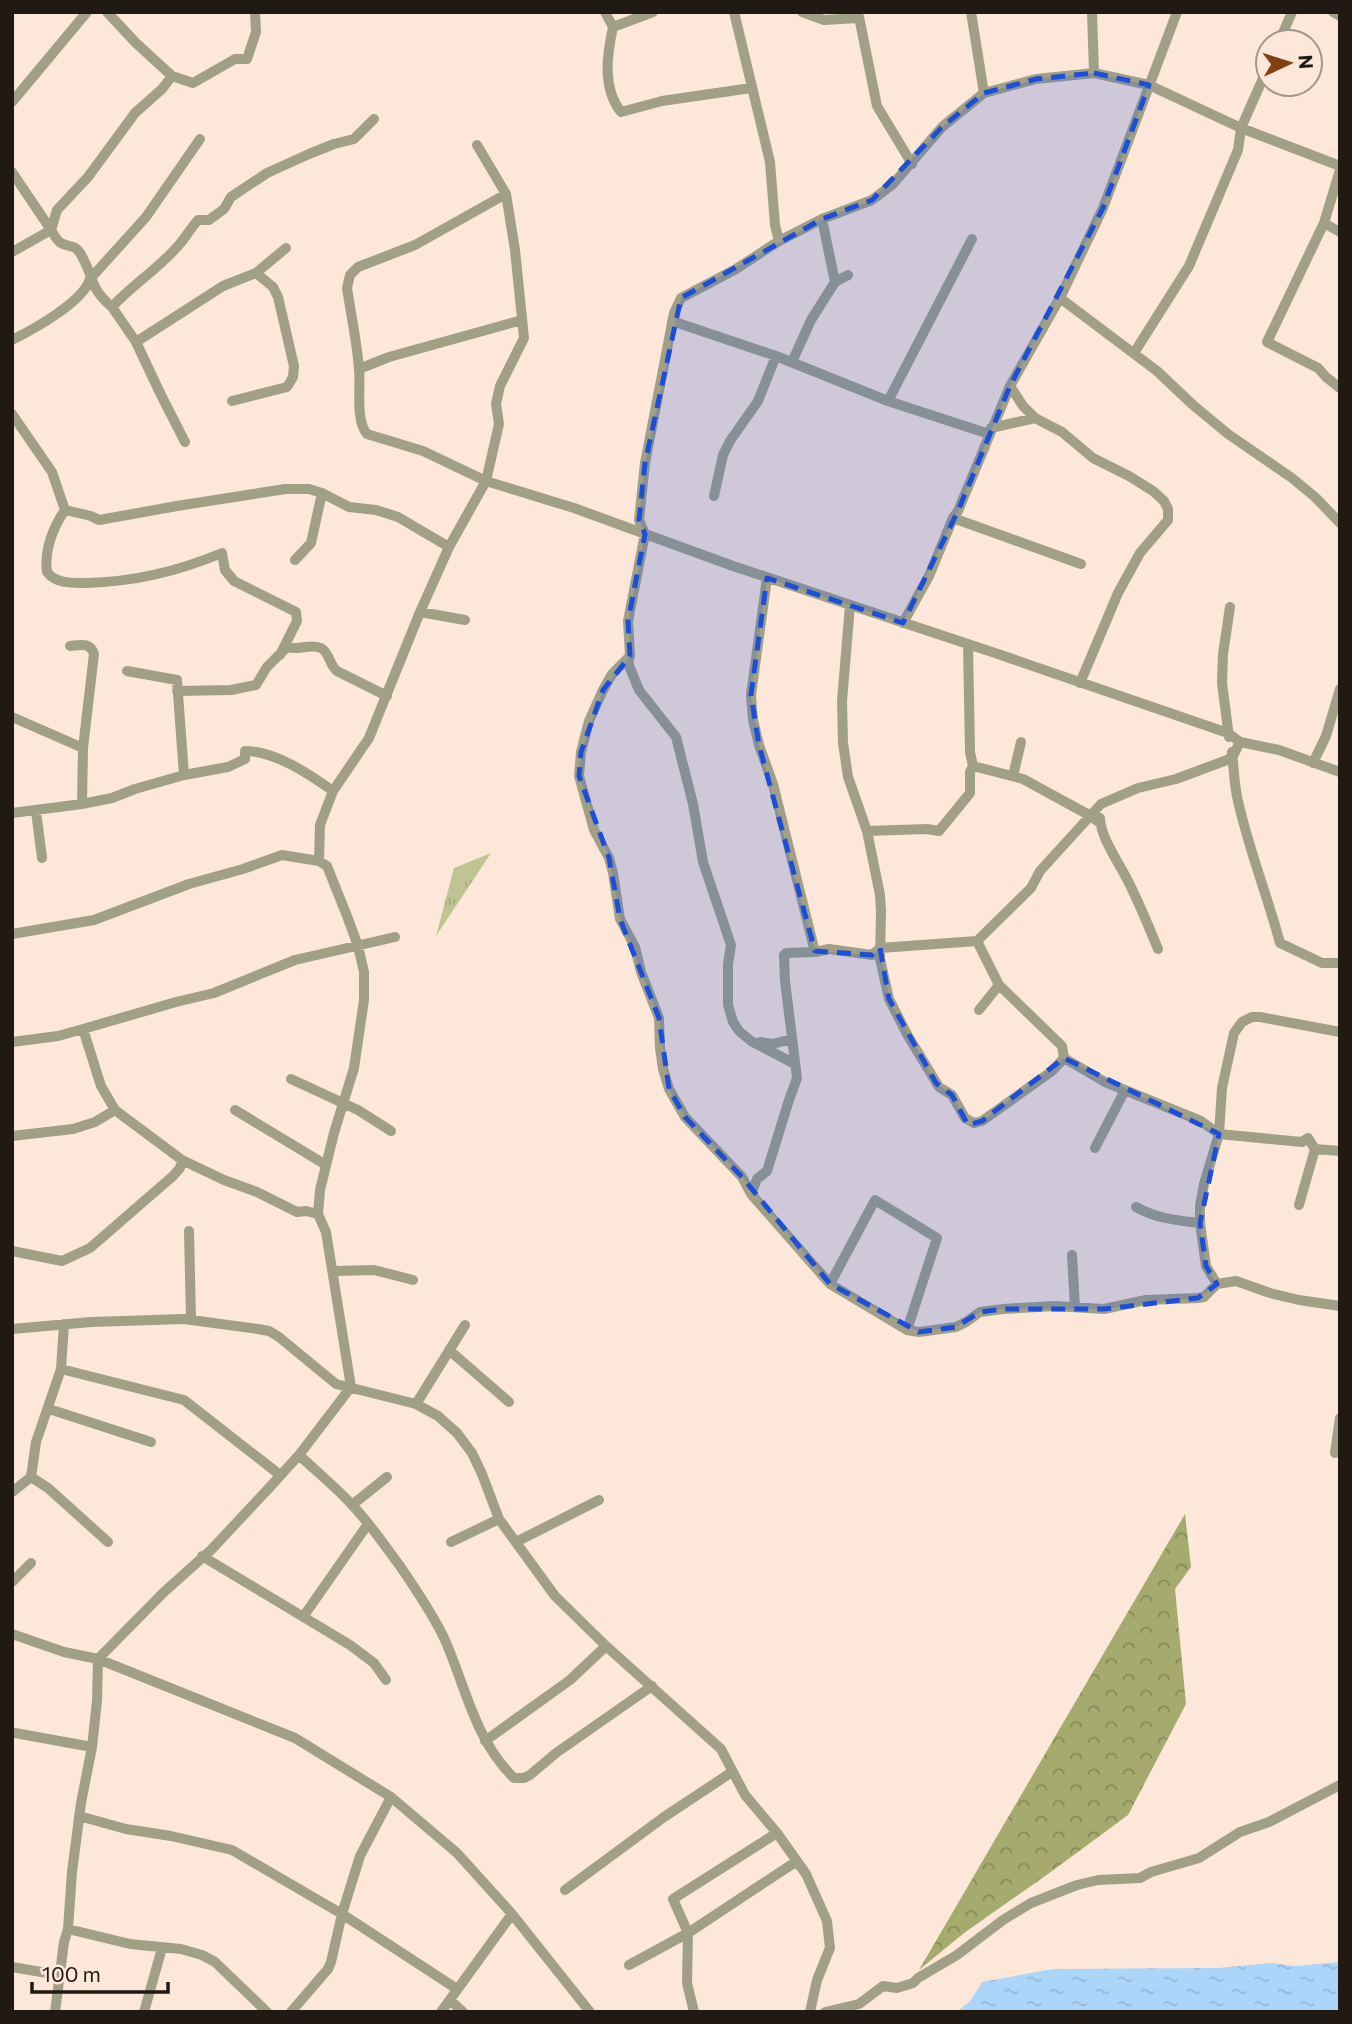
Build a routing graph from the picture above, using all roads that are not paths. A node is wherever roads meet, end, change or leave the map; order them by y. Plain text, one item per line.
1 (87, 12) edge
2 (107, 12) edge
3 (256, 12) edge
4 (605, 12) edge
5 (653, 12) edge
6 (734, 12) edge
7 (802, 12) edge
8 (971, 12) edge
9 (1091, 12) edge
10 (1177, 12) edge
11 (1333, 12) edge
12 (858, 15) edge
13 (1340, 16) edge
14 (613, 27) junction
15 (1094, 73) junction
16 (172, 76) junction
17 (1149, 85) junction
18 (751, 88) junction
19 (984, 93) junction
20 (1254, 98) edge
21 (12, 102) edge
22 (374, 119) dead end
23 (1241, 128) junction
24 (200, 139) dead end
25 (477, 145) dead end
26 (912, 164) junction
27 (1340, 168) edge
28 (12, 172) edge
29 (506, 194) junction
30 (822, 219) junction
31 (1324, 223) junction
32 (51, 230) junction
33 (1340, 232) edge
34 (972, 239) dead end
35 (779, 241) junction
36 (286, 248) dead end
37 (12, 252) edge
38 (256, 273) junction
39 (848, 275) dead end
40 (90, 279) junction
41 (835, 282) junction
42 (1060, 298) junction
43 (112, 307) junction
44 (522, 320) junction
45 (672, 321) junction
46 (12, 340) edge
47 (136, 342) junction
48 (1134, 353) junction
49 (776, 356) junction
50 (792, 362) junction
51 (359, 369) junction
52 (1010, 386) junction
53 (1340, 388) edge
54 (232, 401) dead end
55 (888, 401) junction
56 (12, 414) edge
57 (1035, 418) junction
58 (990, 431) junction
59 (185, 442) dead end
60 (486, 481) junction
61 (322, 493) junction
62 (714, 496) dead end
63 (65, 510) junction
64 (953, 518) junction
65 (1340, 523) edge
66 (645, 534) junction
67 (449, 547) junction
68 (295, 560) dead end
69 (1081, 564) dead end
70 (767, 578) junction
71 (850, 605) junction
72 (1230, 607) dead end
73 (420, 612) junction
74 (465, 620) dead end
75 (903, 622) junction
76 (968, 644) junction
77 (69, 646) dead end
78 (280, 655) junction
79 (630, 656) junction
80 (127, 671) dead end
81 (1080, 682) junction
82 (1340, 689) edge
83 (177, 691) junction
84 (387, 696) junction
85 (12, 717) edge
86 (1228, 733) junction
87 (1021, 742) dead end
88 (1240, 742) junction
89 (83, 748) junction
90 (1233, 756) junction
91 (1313, 763) junction
92 (973, 766) junction
93 (1340, 772) edge
94 (184, 775) junction
95 (1013, 776) junction
96 (333, 791) junction
97 (82, 804) junction
98 (1101, 804) junction
99 (36, 811) junction
100 (12, 813) edge
101 (1090, 815) junction
102 (1100, 823) junction
103 (867, 831) junction
104 (42, 858) dead end
105 (319, 861) junction
106 (12, 934) edge
107 (395, 937) dead end
108 (977, 942) junction
109 (358, 946) junction
110 (880, 948) junction
111 (1158, 949) dead end
112 (815, 952) junction
113 (1340, 963) edge
114 (999, 985) junction
115 (979, 1010) dead end
116 (83, 1029) junction
117 (1340, 1032) edge
118 (792, 1039) junction
119 (750, 1040) junction
120 (12, 1042) edge
121 (1064, 1058) junction
122 (795, 1064) junction
123 (291, 1079) dead end
124 (1125, 1090) junction
125 (344, 1103) junction
126 (115, 1110) junction
127 (235, 1110) dead end
128 (391, 1131) dead end
129 (1219, 1134) junction
130 (12, 1136) edge
131 (1095, 1148) dead end
132 (1315, 1149) junction
133 (1340, 1151) edge
134 (182, 1160) junction
135 (326, 1165) junction
136 (751, 1194) junction
137 (1299, 1205) dead end
138 (1136, 1207) dead end
139 (318, 1214) junction
140 (1200, 1223) junction
141 (189, 1231) dead end
142 (12, 1251) edge
143 (1072, 1255) dead end
144 (334, 1271) junction
145 (413, 1280) dead end
146 (830, 1284) junction
147 (1217, 1284) junction
148 (1340, 1306) edge
149 (1075, 1307) junction
150 (191, 1319) junction
151 (64, 1324) junction
152 (465, 1325) dead end
153 (12, 1329) edge
154 (907, 1330) junction
155 (449, 1350) junction
156 (61, 1369) junction
157 (351, 1387) junction
158 (509, 1402) dead end
159 (416, 1404) junction
160 (48, 1409) junction
161 (1340, 1420) edge
162 (151, 1442) dead end
163 (1335, 1453) dead end
164 (299, 1455) junction
165 (280, 1475) junction
166 (31, 1477) junction
167 (387, 1477) dead end
168 (12, 1492) edge
169 (599, 1500) dead end
170 (352, 1505) junction
171 (499, 1519) junction
172 (368, 1524) junction
173 (108, 1542) dead end
174 (451, 1542) dead end
175 (516, 1542) junction
176 (202, 1556) junction
177 (31, 1563) dead end
178 (12, 1582) edge
179 (303, 1617) junction
180 (12, 1634) edge
181 (606, 1646) junction
182 (98, 1659) junction
183 (386, 1680) dead end
184 (652, 1686) junction
185 (15, 1733) dead end
186 (485, 1741) junction
187 (92, 1747) junction
188 (732, 1772) junction
189 (1340, 1785) edge
190 (391, 1797) junction
191 (79, 1816) junction
192 (777, 1833) junction
193 (797, 1861) junction
194 (565, 1890) dead end
195 (512, 1913) junction
196 (342, 1914) junction
197 (68, 1929) junction
198 (688, 1933) junction
199 (162, 1948) junction
200 (629, 1965) dead end
201 (12, 1967) edge
202 (59, 1975) junction
203 (457, 1989) junction
204 (450, 2000) junction
205 (55, 2012) edge
206 (144, 2012) edge
207 (267, 2012) edge
208 (291, 2012) edge
209 (441, 2012) edge
210 (463, 2012) edge
211 (590, 2012) edge
212 (694, 2012) edge
213 (810, 2012) edge
214 (825, 2012) edge

1 - 21 street
2 - 16 street
3 - 16 street
4 - 14 street
5 - 14 street
6 - 18 street
7 - 12 street
8 - 19 street
9 - 15 street
10 - 17 street
11 - 13 street
12 - 26 street
14 - 18 street
15 - 17 street
15 - 19 street
16 - 32 street
17 - 23 street
17 - 42 street
18 - 35 street
19 - 26 street
20 - 23 street
22 - 43 street
23 - 27 street
23 - 48 street
24 - 40 street
25 - 29 street
26 - 30 street
27 - 31 street
28 - 32 street
29 - 44 street
29 - 51 street
30 - 35 street
30 - 41 street
31 - 33 street
31 - 53 street
32 - 37 street
32 - 40 street
34 - 55 street
35 - 45 street
36 - 38 street
38 - 47 street
38 - 54 street
39 - 41 street
40 - 43 street
40 - 46 street
41 - 50 street
42 - 48 street
42 - 52 street
43 - 47 street
44 - 51 street
44 - 60 street
45 - 49 street
45 - 66 street
47 - 59 street
48 - 65 street
49 - 50 street
49 - 62 street
50 - 55 street
51 - 60 street
52 - 57 street
52 - 58 street
55 - 58 street
56 - 63 street
57 - 58 street
57 - 81 street
58 - 64 street
60 - 66 street
60 - 67 street
61 - 63 street
61 - 67 street
61 - 68 street
63 - 78 street
64 - 69 street
64 - 75 street
66 - 70 street
66 - 79 street
67 - 73 street
70 - 71 street
70 - 112 street
71 - 75 street
71 - 103 street
72 - 86 street
73 - 74 street
73 - 84 street
75 - 76 street
76 - 81 street
76 - 92 street
77 - 89 street
78 - 83 street
78 - 84 street
79 - 119 street
79 - 136 street
80 - 83 street
81 - 86 street
82 - 91 street
83 - 94 street
84 - 96 street
85 - 89 street
86 - 88 street
86 - 90 street
87 - 95 street
88 - 90 street
88 - 91 street
89 - 97 street
90 - 98 street
90 - 113 street
91 - 93 street
92 - 95 street
92 - 103 street
94 - 96 street
94 - 97 street
95 - 101 street
96 - 105 street
97 - 99 street
98 - 101 street
98 - 102 street
99 - 100 street
99 - 104 street
101 - 102 street
101 - 108 street
102 - 111 street
103 - 110 street
105 - 106 street
105 - 109 street
107 - 109 street
108 - 110 street
108 - 114 street
109 - 116 street
109 - 125 street
110 - 112 street
110 - 121 street
112 - 118 street
114 - 115 street
114 - 121 street
116 - 120 street
116 - 126 street
117 - 129 street
118 - 119 street
118 - 122 street
119 - 122 street
121 - 124 street
122 - 136 street
123 - 125 street
124 - 129 street
124 - 131 street
125 - 128 street
125 - 135 street
126 - 130 street
126 - 134 street
127 - 135 street
129 - 132 street
129 - 140 street
132 - 133 street
132 - 137 street
134 - 139 street
134 - 142 street
135 - 139 street
136 - 146 street
138 - 140 street
139 - 144 street
140 - 147 street
141 - 150 street
143 - 149 street
144 - 145 street
144 - 157 street
146 - 154 street
146 - 154 street
147 - 148 street
147 - 149 street
149 - 154 street
150 - 151 street
150 - 157 street
151 - 153 street
151 - 156 street
152 - 155 street
155 - 158 street
155 - 159 street
156 - 160 street
156 - 165 street
157 - 159 street
157 - 164 street
159 - 171 street
160 - 162 street
160 - 166 street
161 - 163 street
164 - 165 street
164 - 170 street
165 - 176 street
166 - 168 street
166 - 173 street
167 - 170 street
169 - 175 street
170 - 172 street
171 - 174 street
171 - 175 street
172 - 179 street
172 - 186 street
175 - 181 street
176 - 179 street
176 - 182 street
177 - 178 street
179 - 183 street
180 - 182 street
181 - 184 street
181 - 186 street
182 - 187 street
182 - 190 street
184 - 186 street
184 - 188 street
185 - 187 street
187 - 191 street
188 - 192 street
188 - 194 street
189 - 214 street
190 - 195 street
190 - 196 street
191 - 196 street
191 - 197 street
192 - 193 street
192 - 198 street
193 - 198 street
193 - 213 street
195 - 203 street
195 - 211 street
196 - 203 street
196 - 208 street
197 - 199 street
197 - 202 street
198 - 200 street
198 - 212 street
199 - 206 street
199 - 207 street
201 - 202 street
202 - 205 street
203 - 204 street
204 - 209 street
204 - 210 street

